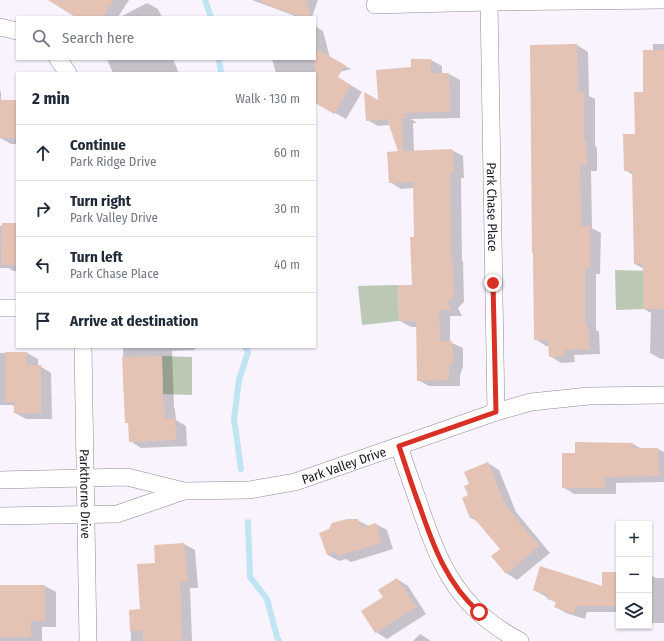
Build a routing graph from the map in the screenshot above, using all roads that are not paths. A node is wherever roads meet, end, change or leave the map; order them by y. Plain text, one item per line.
1 (664, 0) edge
2 (489, 2) junction
3 (374, 6) dead end
4 (0, 27) edge
5 (16, 31) edge
6 (59, 60) edge
7 (67, 72) edge
8 (0, 308) edge
9 (16, 308) edge
10 (82, 348) edge
11 (664, 394) edge
12 (496, 412) junction
13 (399, 446) junction
14 (85, 478) junction
15 (0, 480) edge
16 (184, 491) junction
17 (85, 515) junction
18 (0, 516) edge
19 (88, 641) edge
20 (520, 641) edge

1 - 2 street
2 - 3 street
2 - 12 street, Park Chase Place
4 - 5 street
6 - 7 street
8 - 9 street
10 - 14 street, Parkthorne Drive
11 - 12 street, Park Valley Drive
12 - 13 street, Park Valley Drive
13 - 16 street, Park Valley Drive
13 - 20 street
14 - 15 street, Park Valley Drive
14 - 16 street, Park Valley Drive
14 - 17 street, Parkthorne Drive
16 - 17 street, Park Valley Drive
17 - 18 street, Park Valley Drive
17 - 19 street, Parkthorne Drive

